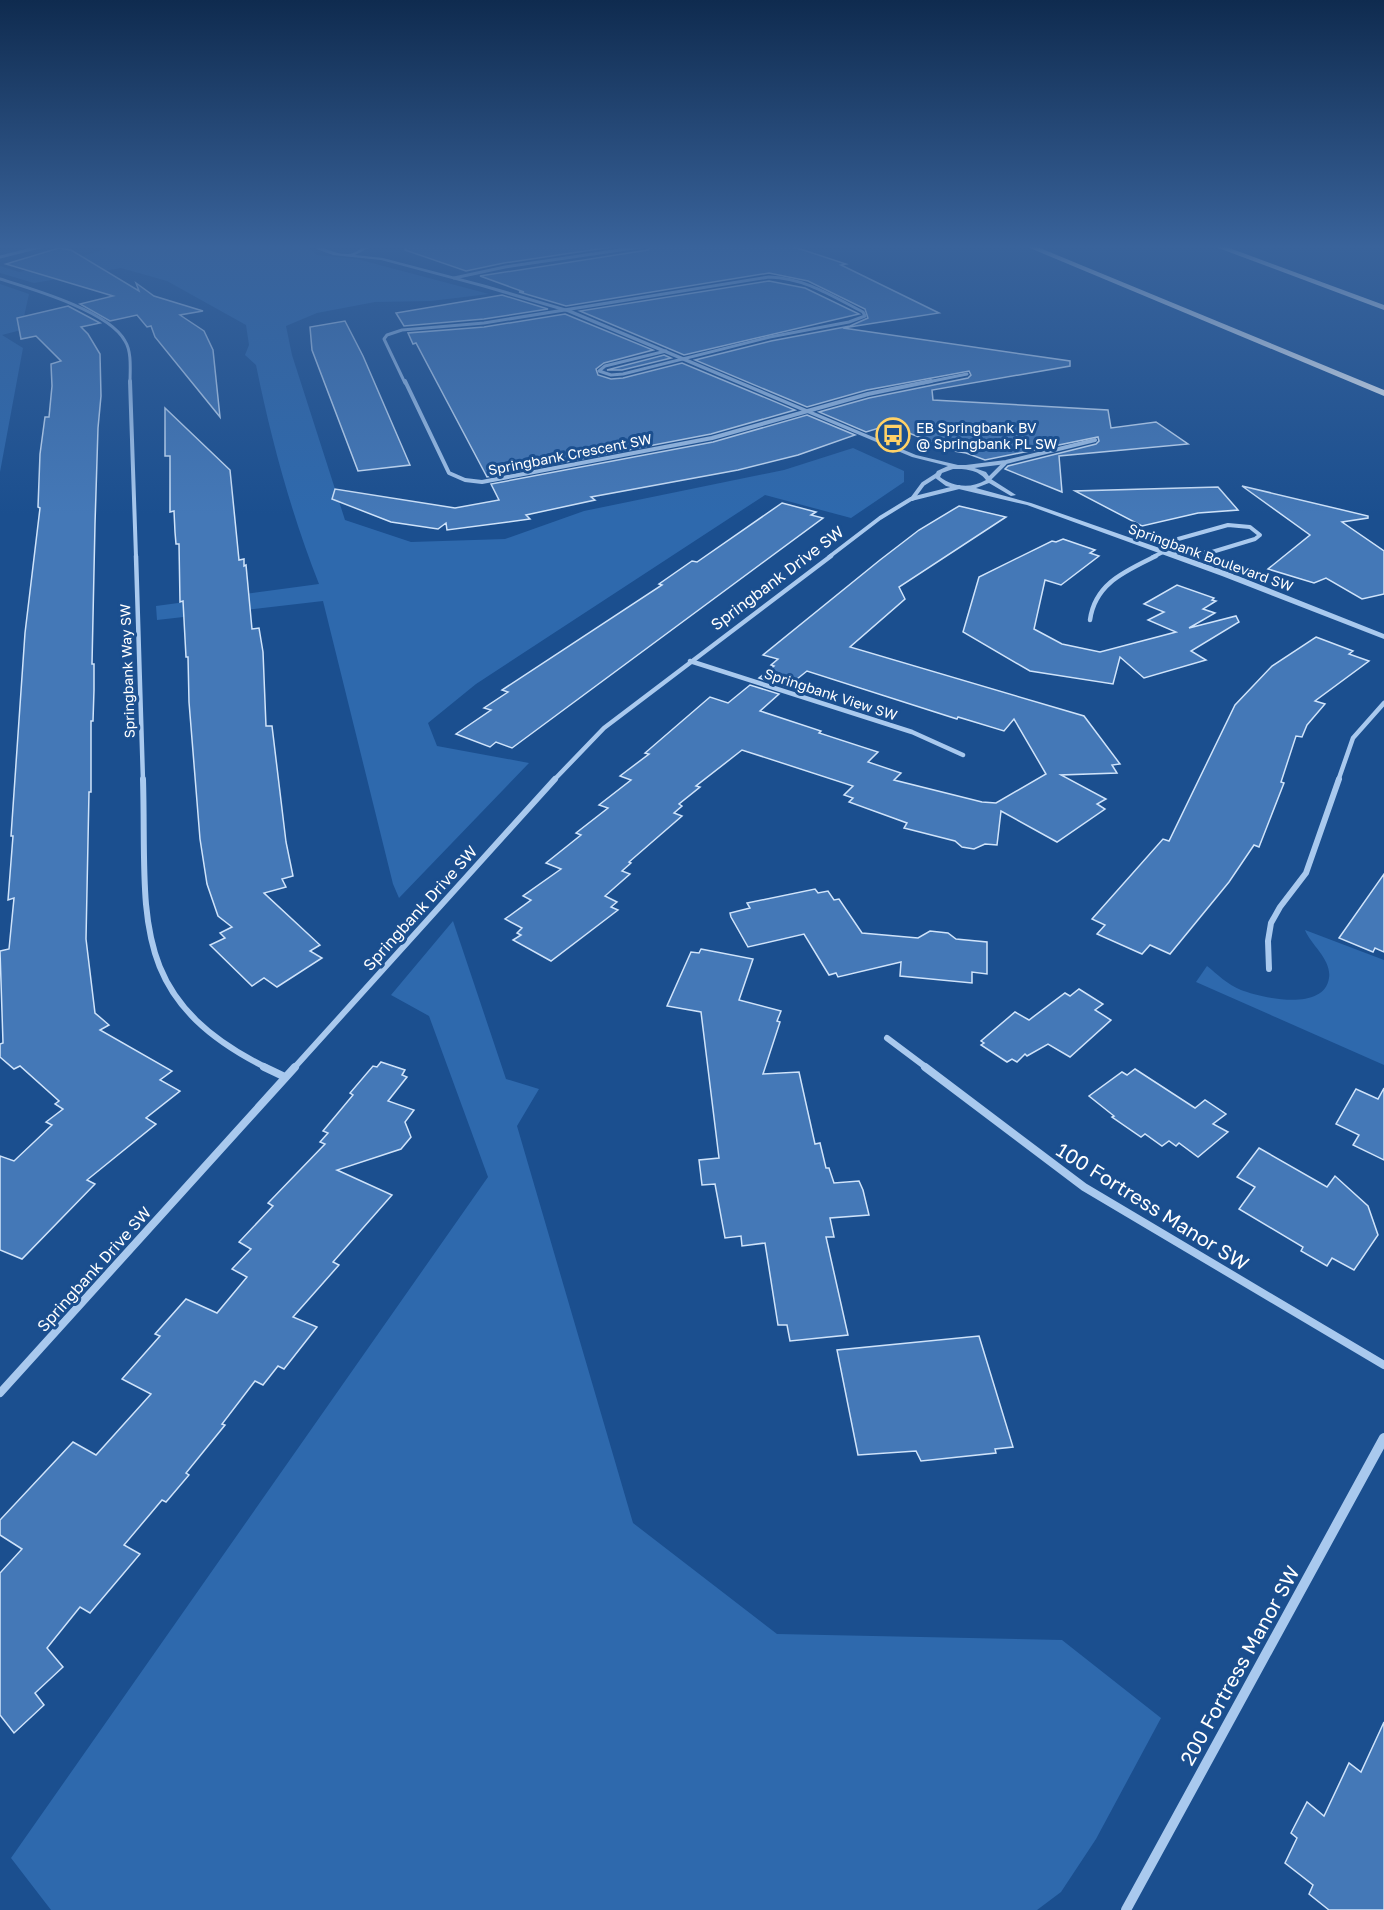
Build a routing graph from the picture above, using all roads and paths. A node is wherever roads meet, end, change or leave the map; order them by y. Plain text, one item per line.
1 (120, 335) edge
2 (390, 335) edge
3 (627, 335) edge
4 (780, 335) edge
5 (1244, 335) edge
6 (666, 351) junction
7 (684, 359) junction
8 (967, 374) dead end
9 (1384, 393) edge
10 (807, 411) junction
11 (1095, 440) dead end
12 (914, 456) junction
13 (1006, 462) junction
14 (962, 467) junction
15 (938, 474) junction
16 (989, 479) junction
17 (962, 487) junction
18 (911, 499) junction
19 (1029, 504) junction
20 (1163, 552) junction
21 (1090, 620) dead end
22 (1384, 636) edge
23 (690, 661) junction
24 (1384, 703) edge
25 (963, 755) dead end
26 (1269, 969) dead end
27 (887, 1038) dead end
28 (285, 1077) junction
29 (1384, 1365) edge
30 (0, 1393) edge
31 (1384, 1438) edge
32 (1126, 1910) edge

1 - 28 street, Springbank Way SW
2 - 10 street, Springbank Crescent SW
3 - 6 street
4 - 7 street
5 - 9 highway
6 - 7 street
6 - 7 street
7 - 10 street
8 - 10 street
10 - 12 street
11 - 13 street
12 - 14 street
12 - 15 street
13 - 14 street
13 - 16 street
14 - 15 street
14 - 16 street, Springbank Boulevard SW
15 - 17 street, Springbank Boulevard SW
15 - 18 street, Springbank Drive SW
16 - 17 street
16 - 19 street, Springbank Boulevard SW
17 - 18 street, Springbank Drive SW
17 - 19 street, Springbank Boulevard SW
18 - 23 street, Springbank Drive SW
19 - 20 street, Springbank Boulevard SW
20 - 20 street
20 - 21 street
20 - 22 street, Springbank Boulevard SW
23 - 25 street, Springbank View SW
23 - 28 street, Springbank Drive SW
24 - 26 street
27 - 29 street, 100 Fortress Manor SW
28 - 30 street, Springbank Drive SW
31 - 32 street, 200 Fortress Manor SW

